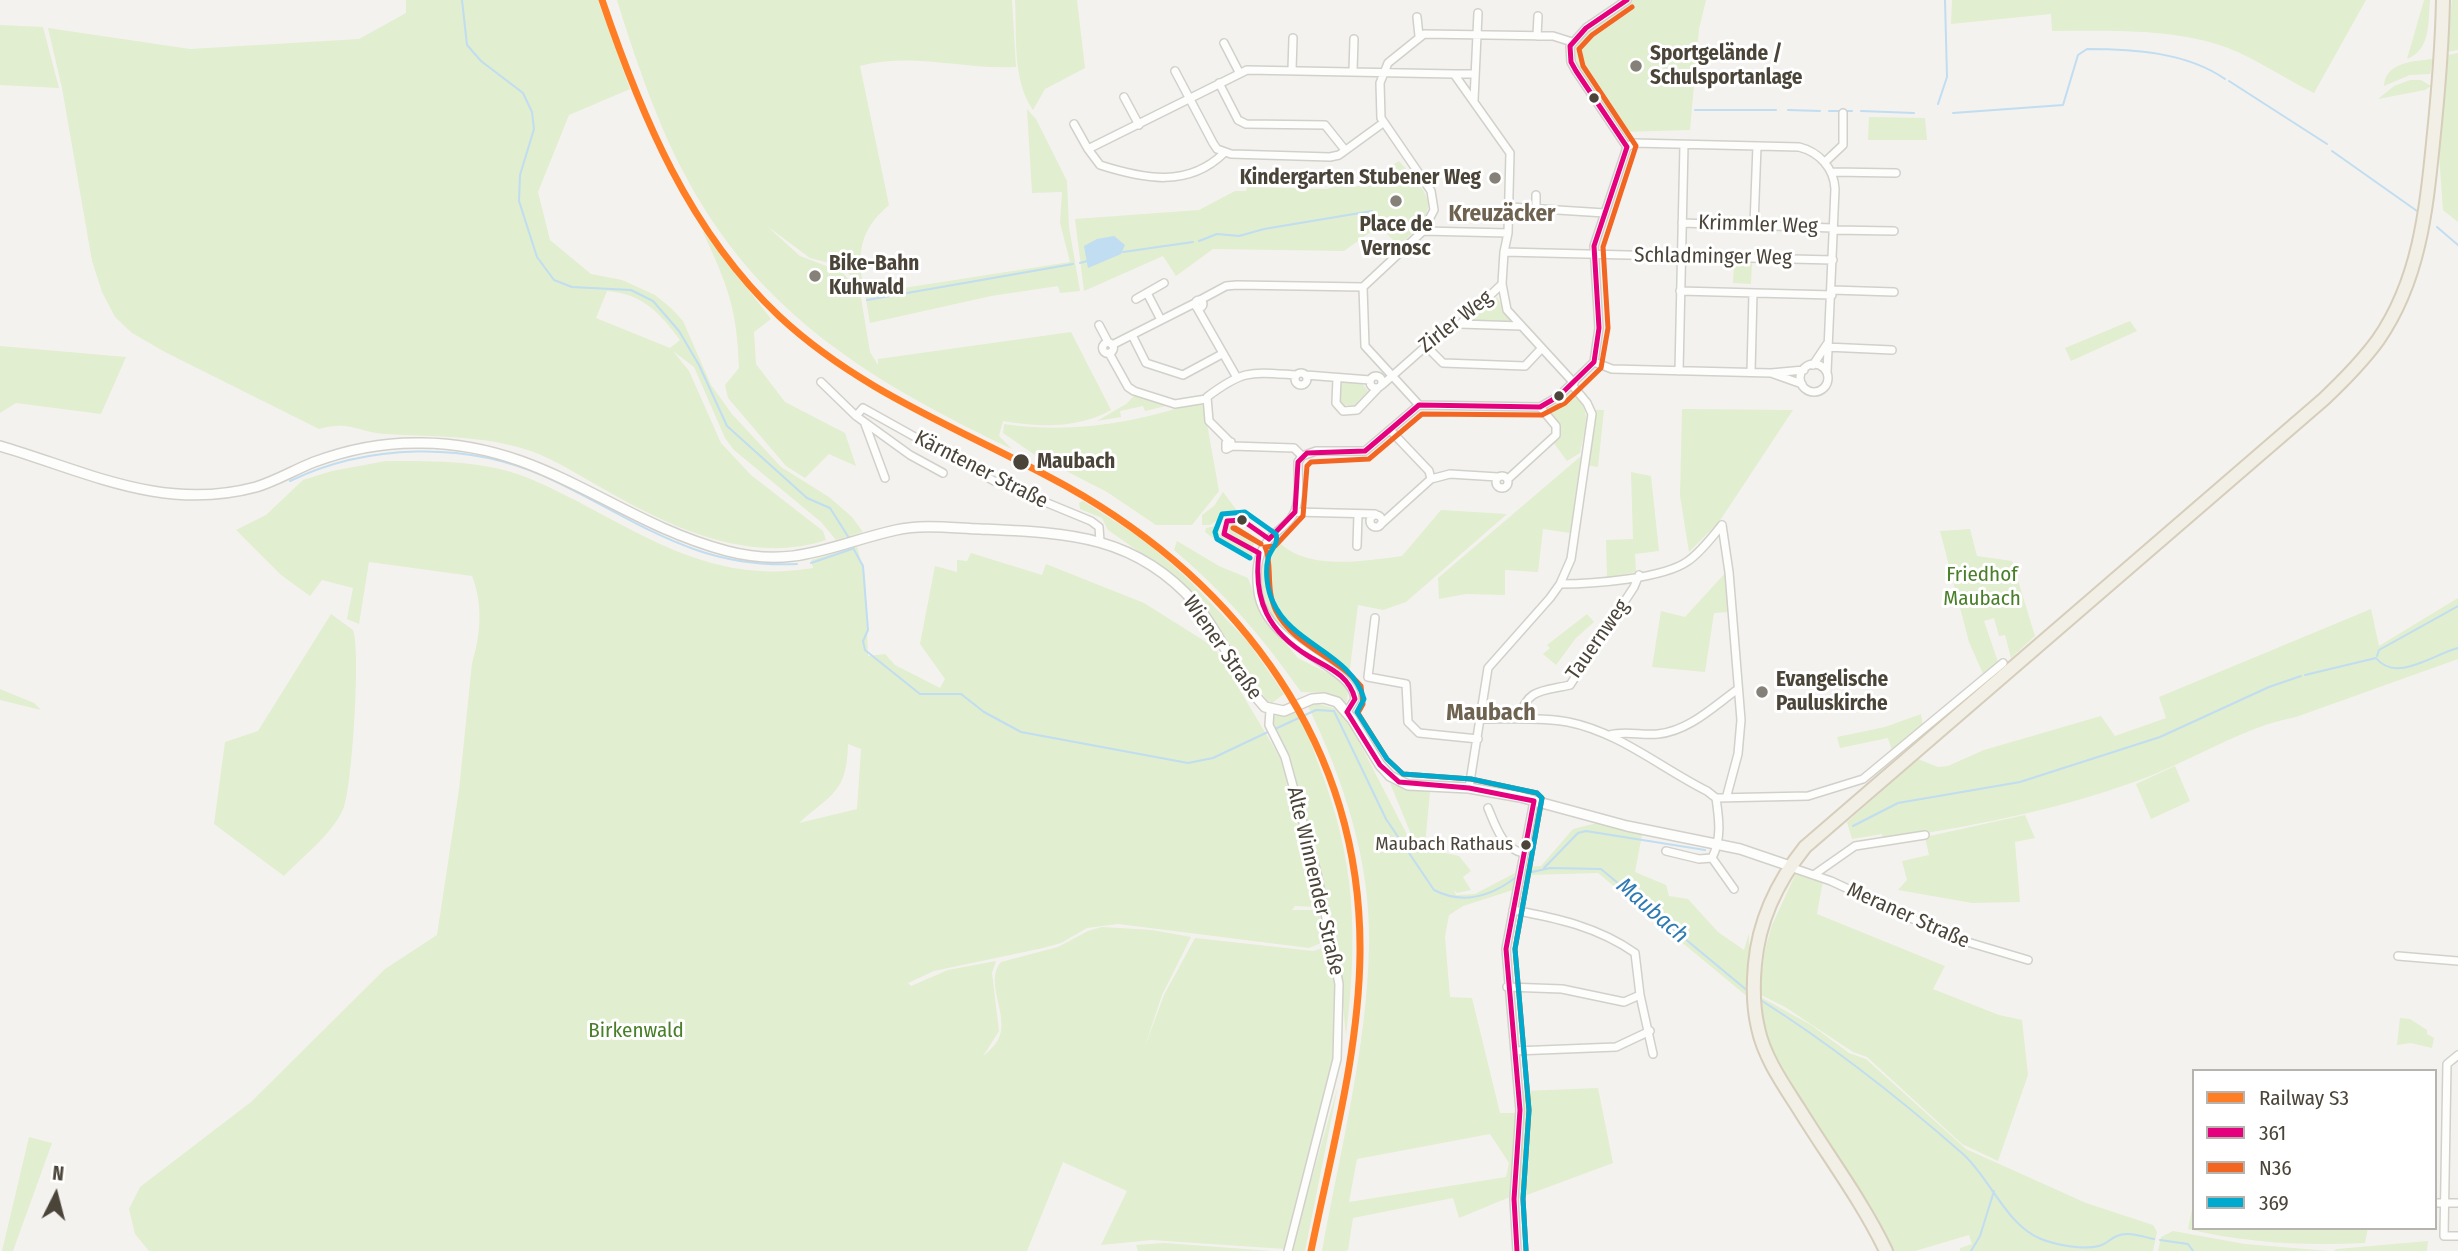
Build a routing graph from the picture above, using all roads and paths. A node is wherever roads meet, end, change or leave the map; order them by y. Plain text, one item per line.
1 (1627, 0) edge
2 (2443, 0) edge
3 (2451, 0) edge
4 (1478, 13) dead end
5 (1538, 16) dead end
6 (1417, 17) dead end
7 (1477, 35) junction
8 (1419, 36) junction
9 (1537, 36) junction
10 (1293, 38) dead end
11 (1354, 39) dead end
12 (1572, 42) junction
13 (1224, 43) dead end
14 (2442, 48) junction
15 (1293, 70) junction
16 (1175, 71) dead end
17 (1353, 71) junction
18 (1239, 72) junction
19 (1382, 72) junction
20 (1454, 74) junction
21 (1475, 74) junction
22 (1219, 83) junction
23 (1124, 97) dead end
24 (1189, 98) junction
25 (1474, 101) junction
26 (1843, 113) dead end
27 (1383, 123) junction
28 (1074, 124) dead end
29 (1139, 125) junction
30 (1684, 145) junction
31 (1757, 146) junction
32 (1627, 147) junction
33 (1088, 149) junction
34 (1345, 150) junction
35 (1224, 153) junction
36 (1825, 162) junction
37 (1832, 172) junction
38 (1896, 173) dead end
39 (1536, 195) dead end
40 (1510, 207) junction
41 (1536, 208) junction
42 (1605, 213) junction
43 (1682, 223) junction
44 (1754, 225) junction
45 (1833, 229) junction
46 (1423, 231) junction
47 (1894, 231) dead end
48 (1508, 233) junction
49 (1504, 252) junction
50 (1593, 254) junction
51 (1681, 257) junction
52 (1833, 260) junction
53 (1164, 283) dead end
54 (1502, 285) junction
55 (1363, 288) junction
56 (1681, 291) junction
57 (1894, 292) dead end
58 (1147, 293) junction
59 (1753, 293) junction
60 (1832, 293) junction
61 (1136, 299) dead end
62 (1197, 303) junction
63 (1161, 320) junction
64 (1460, 324) junction
65 (1099, 325) dead end
66 (1521, 326) junction
67 (1132, 335) junction
68 (1110, 347) junction
69 (1427, 347) junction
70 (1827, 347) junction
71 (1541, 349) junction
72 (1892, 350) dead end
73 (1222, 354) junction
74 (1594, 362) junction
75 (1813, 365) junction
76 (1804, 370) junction
77 (1679, 371) junction
78 (1751, 372) junction
79 (1827, 372) junction
80 (1771, 373) junction
81 (1236, 376) junction
82 (1390, 376) junction
83 (1336, 378) junction
84 (821, 382) dead end
85 (1573, 384) junction
86 (1802, 384) junction
87 (1379, 387) junction
88 (1206, 399) junction
89 (1419, 405) junction
90 (1540, 407) junction
91 (856, 416) junction
92 (864, 423) junction
93 (1391, 431) junction
94 (0, 446) edge
95 (1301, 456) junction
96 (943, 473) dead end
97 (886, 478) dead end
98 (1432, 479) junction
99 (1295, 512) junction
100 (1358, 514) junction
101 (1100, 541) junction
102 (1357, 546) dead end
103 (1639, 575) junction
104 (1560, 584) junction
105 (1375, 618) dead end
106 (2003, 663) dead end
107 (1738, 688) junction
108 (1270, 710) junction
109 (1347, 712) junction
110 (1520, 718) junction
111 (1482, 719) junction
112 (1609, 735) junction
113 (1478, 739) junction
114 (1469, 789) junction
115 (1727, 795) junction
116 (1716, 797) junction
117 (1534, 801) junction
118 (1489, 808) dead end
119 (1926, 835) dead end
120 (1719, 844) junction
121 (1666, 851) dead end
122 (1523, 853) junction
123 (1712, 858) junction
124 (1790, 866) junction
125 (1815, 874) junction
126 (1734, 890) dead end
127 (1513, 910) junction
128 (2399, 956) dead end
129 (2028, 960) dead end
130 (2458, 961) edge
131 (1507, 987) junction
132 (1640, 995) junction
133 (1650, 1031) junction
134 (1515, 1051) junction
135 (1653, 1054) dead end
136 (2458, 1055) edge
137 (2458, 1136) edge
138 (2446, 1138) junction
139 (2437, 1203) edge
140 (2444, 1203) junction
141 (2458, 1203) edge
142 (2458, 1236) edge
143 (1288, 1251) edge
144 (1517, 1251) edge
145 (1886, 1251) edge

1 - 12 street
2 - 14 main road
3 - 14 main road
4 - 7 street
5 - 9 street
6 - 8 street
7 - 8 street
7 - 9 street
7 - 21 street
8 - 19 street
9 - 12 street
10 - 15 street
11 - 17 street
12 - 32 street
13 - 18 street
14 - 124 main road
15 - 17 street
15 - 18 street
16 - 24 street
17 - 19 street
18 - 22 street
19 - 20 street
19 - 27 street
20 - 21 street
20 - 25 street, Zirler Weg
21 - 25 street
22 - 24 street
22 - 34 street
23 - 29 street
24 - 29 street
24 - 35 street
25 - 40 street, Zirler Weg
26 - 36 street
27 - 34 street
27 - 46 street
28 - 33 street
29 - 33 street
30 - 31 street
30 - 32 street
30 - 43 street
31 - 36 street
31 - 44 street
32 - 42 street
33 - 35 street
34 - 35 street
36 - 37 street
37 - 38 street
37 - 45 street
39 - 41 street
40 - 41 street
40 - 48 street, Zirler Weg
41 - 42 street
42 - 50 street
43 - 44 street, Krimmler Weg
43 - 51 street
44 - 45 street, Krimmler Weg
45 - 47 street, Krimmler Weg
45 - 52 street
46 - 48 street
46 - 55 street
48 - 49 street, Zirler Weg
49 - 50 street
49 - 54 street, Zirler Weg
50 - 51 street, Schladminger Weg
50 - 74 street
51 - 52 street, Schladminger Weg
51 - 56 street
52 - 60 street
53 - 58 street
54 - 64 street, Zirler Weg
54 - 66 street
55 - 62 street
55 - 82 street
56 - 59 street
56 - 77 street
57 - 60 street
58 - 61 street
58 - 63 street
59 - 60 street
59 - 78 street
60 - 70 street
62 - 63 street
62 - 73 street
63 - 67 street
64 - 66 street
64 - 69 street, Zirler Weg
65 - 68 street
66 - 71 street
67 - 68 street
67 - 73 street
68 - 88 street
69 - 71 street
69 - 82 street, Zirler Weg
70 - 72 street
70 - 75 street
70 - 79 street
71 - 85 street
73 - 81 street
74 - 77 street
74 - 85 street
75 - 76 street
75 - 79 street
76 - 80 street
76 - 86 street
77 - 78 street
78 - 80 street
79 - 86 street
80 - 86 street
81 - 83 street
81 - 88 street
82 - 87 street, Zirler Weg
82 - 89 street
83 - 87 street
83 - 87 street, Zirler Weg
84 - 91 street, Kärntener Straße
85 - 90 street
85 - 104 street
88 - 95 street
89 - 90 street
89 - 93 street
90 - 98 street
91 - 92 street, Kärntener Straße
91 - 101 street, Kärntener Straße
92 - 96 street, Kärntener Straße
92 - 97 street, Kärntener Straße
93 - 95 street
93 - 98 street
94 - 101 street, Wiener Straße
95 - 99 street
98 - 100 street
99 - 100 street
99 - 109 street
100 - 102 street
101 - 108 street, Wiener Straße
103 - 104 street
103 - 107 street
103 - 110 street, Tauernweg
104 - 111 street
105 - 113 street
106 - 115 street
107 - 112 street
107 - 115 street
108 - 109 street, Wiener Straße
108 - 143 street, Alte Winnender Straße
109 - 114 street
110 - 111 street
110 - 112 street
111 - 113 street
112 - 116 street
113 - 114 street
114 - 117 street
115 - 116 street
116 - 120 street
117 - 120 street
117 - 122 street
118 - 122 street
119 - 125 street
120 - 123 street
120 - 124 street
121 - 123 street
122 - 127 street
123 - 126 street
124 - 125 street, Meraner Straße
124 - 145 main road
125 - 129 street, Meraner Straße
127 - 131 street
127 - 132 street
128 - 130 street
131 - 132 street
131 - 134 street
132 - 133 street
133 - 134 street
133 - 135 street
134 - 144 street
136 - 138 street
137 - 138 street
138 - 140 street
139 - 140 street
140 - 141 street
140 - 142 street

